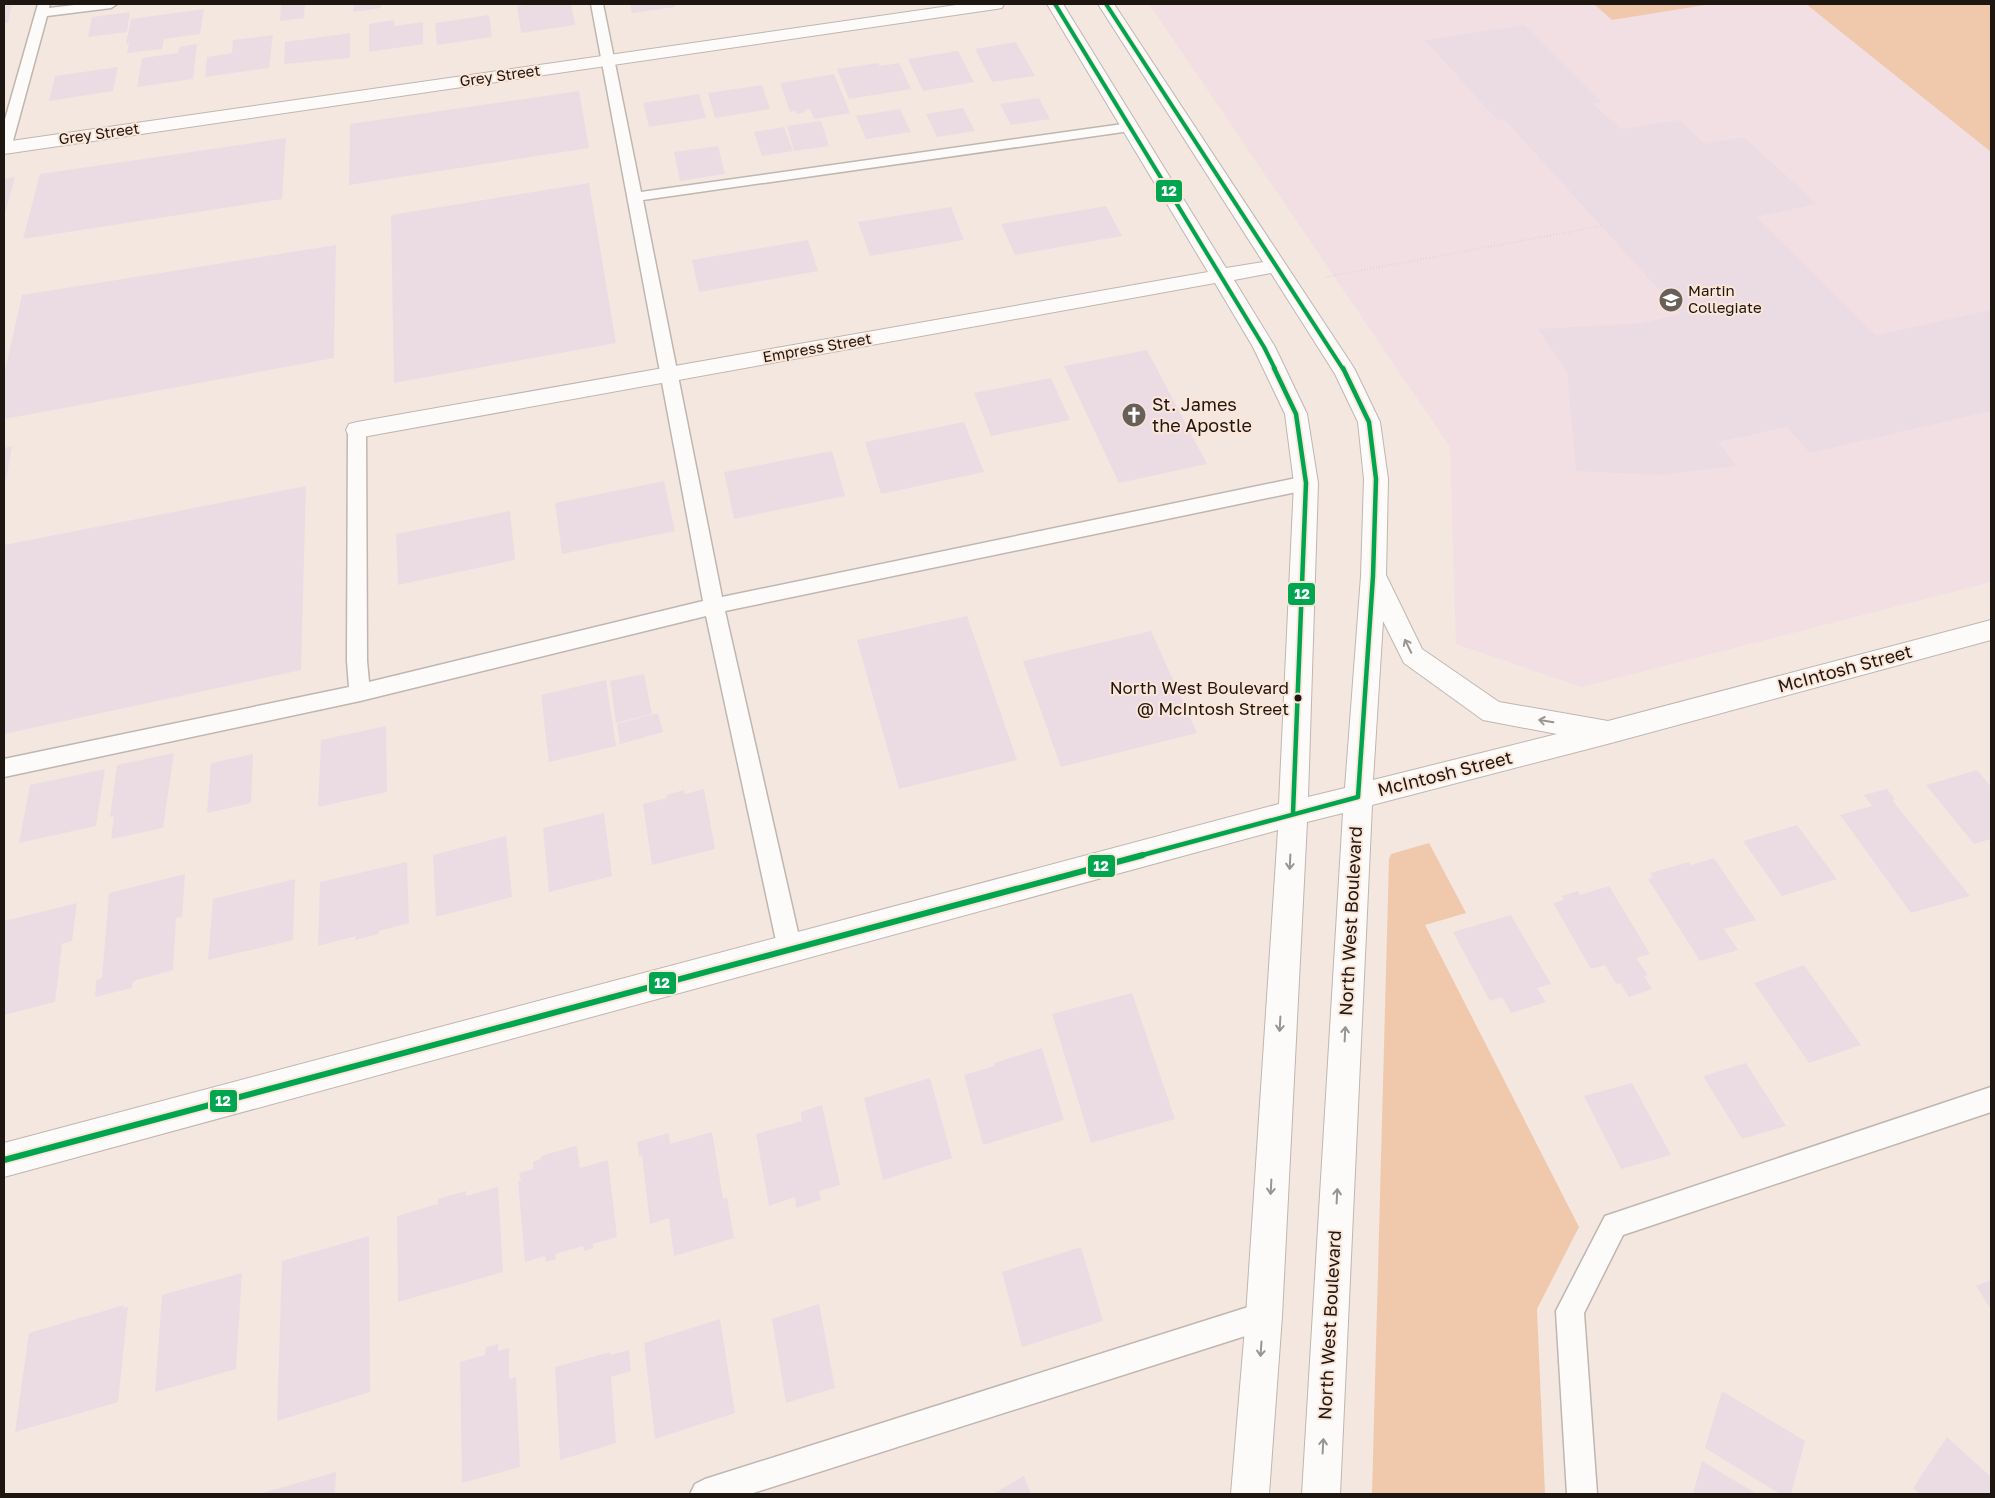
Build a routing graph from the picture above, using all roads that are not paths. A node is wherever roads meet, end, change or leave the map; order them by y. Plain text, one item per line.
1 (112, 4) edge
2 (597, 4) edge
3 (996, 4) edge
4 (1055, 4) edge
5 (1106, 4) edge
6 (43, 8) edge
7 (608, 60) junction
8 (1130, 127) junction
9 (4, 148) edge
10 (635, 197) junction
11 (1276, 266) junction
12 (1220, 276) junction
13 (667, 374) junction
14 (357, 430) joint
15 (1306, 483) junction
16 (1373, 576) junction
17 (714, 606) junction
18 (1991, 630) edge
19 (360, 693) junction
20 (1611, 732) junction
21 (4, 768) edge
22 (1358, 796) junction
23 (1293, 814) junction
24 (790, 950) junction
25 (1991, 1099) edge
26 (4, 1160) edge
27 (1264, 1316) junction
28 (705, 1494) edge
29 (1250, 1494) edge
30 (1321, 1494) edge
31 (1582, 1494) edge

1 - 6 lane
2 - 7 lane
3 - 7 street, Grey Street
4 - 8 street
5 - 11 street, North West Boulevard
6 - 9 lane
7 - 9 street, Grey Street
7 - 10 lane
8 - 10 lane
8 - 12 street
10 - 13 lane
11 - 12 street, Empress Street
11 - 16 street, North West Boulevard
12 - 13 street, Empress Street
12 - 15 street
13 - 14 street, Empress Street
13 - 17 lane
14 - 19 lane
15 - 17 lane
15 - 23 street
20 -> 16 street, McIntosh Street
16 - 22 street, North West Boulevard
17 - 19 lane
17 - 24 lane
18 - 20 street, McIntosh Street
19 - 21 lane
20 - 22 street, McIntosh Street
22 - 23 street, McIntosh Street
30 -> 22 street, North West Boulevard
23 - 24 street, McIntosh Street
23 -> 27 street
24 - 26 street, McIntosh Street
25 - 31 lane
27 - 28 lane
27 -> 29 street

